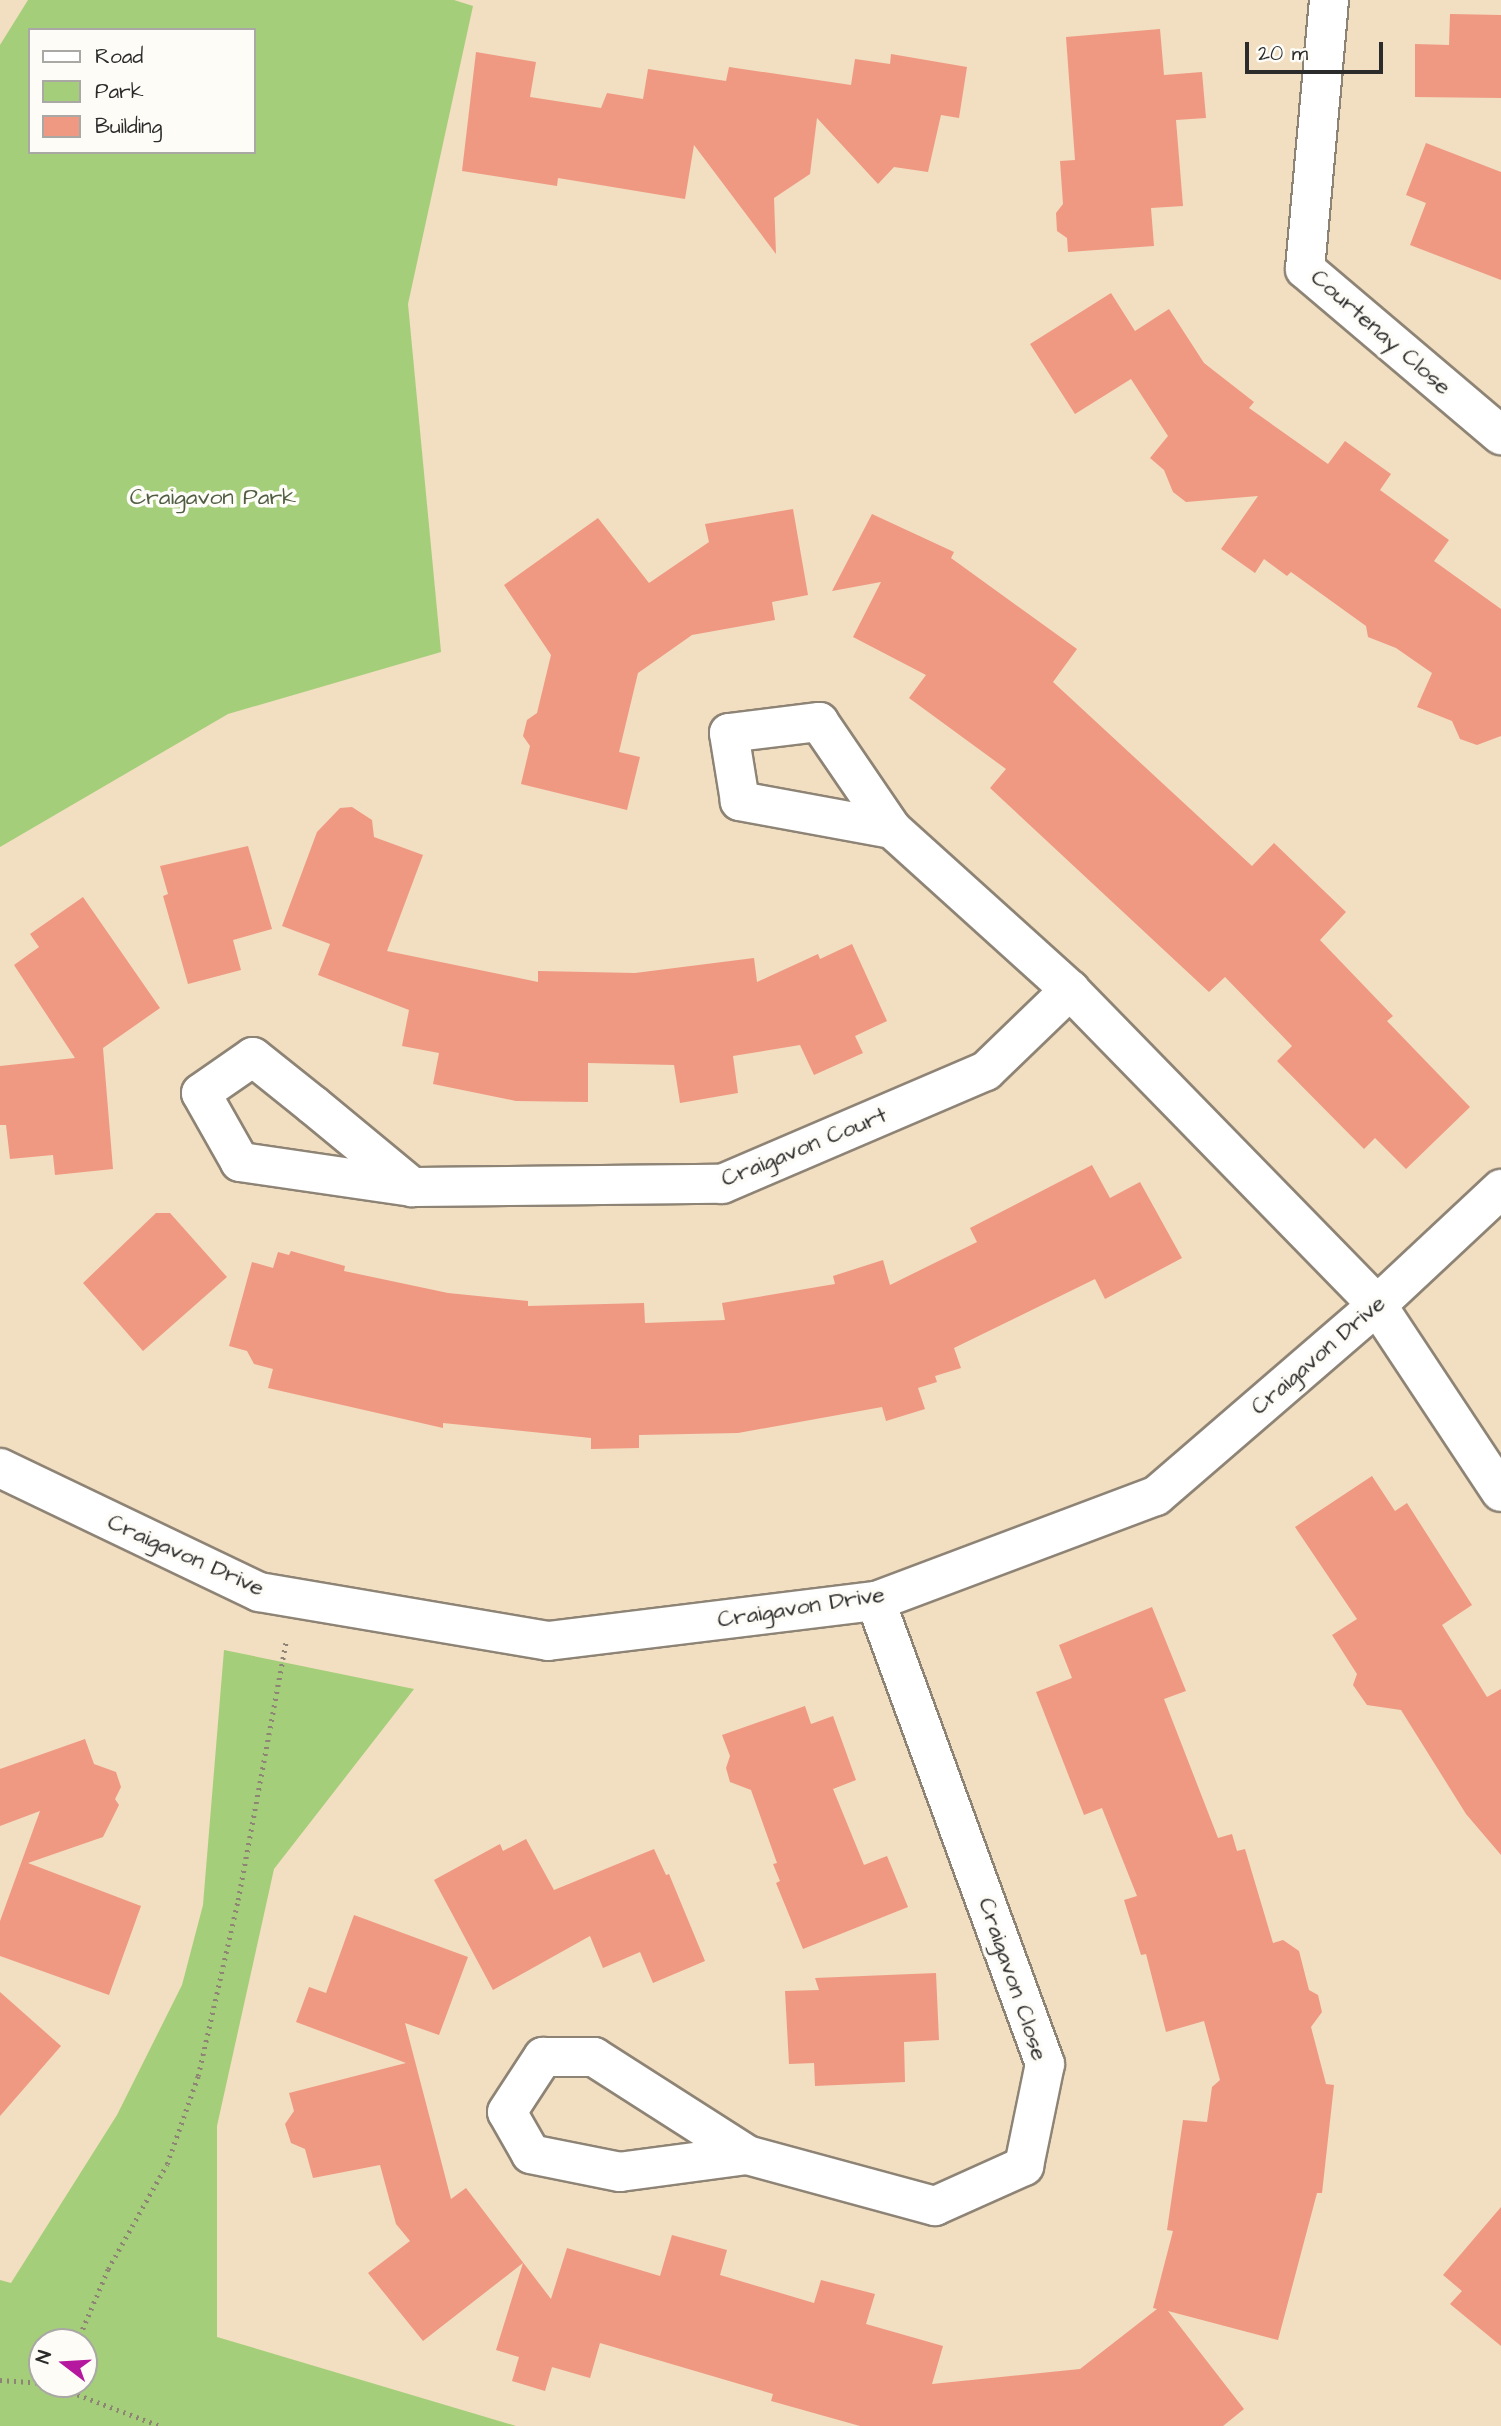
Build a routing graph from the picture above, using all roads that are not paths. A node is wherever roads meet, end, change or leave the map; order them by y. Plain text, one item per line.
1 (1329, 0) edge
2 (1501, 435) edge
3 (892, 829) dead end
4 (1070, 990) junction
5 (412, 1187) junction
6 (1501, 1189) edge
7 (1377, 1305) junction
8 (0, 1468) edge
9 (1501, 1492) edge
10 (876, 1601) junction
11 (747, 2155) junction

1 - 2 street, Courtenay Close
3 - 4 street
4 - 5 street, Craigavon Court
4 - 7 street
5 - 5 street, Craigavon Court
6 - 7 street, Craigavon Drive
7 - 9 street
7 - 10 street, Craigavon Drive
8 - 10 street, Craigavon Drive
10 - 11 street, Craigavon Close
11 - 11 street, Craigavon Close

